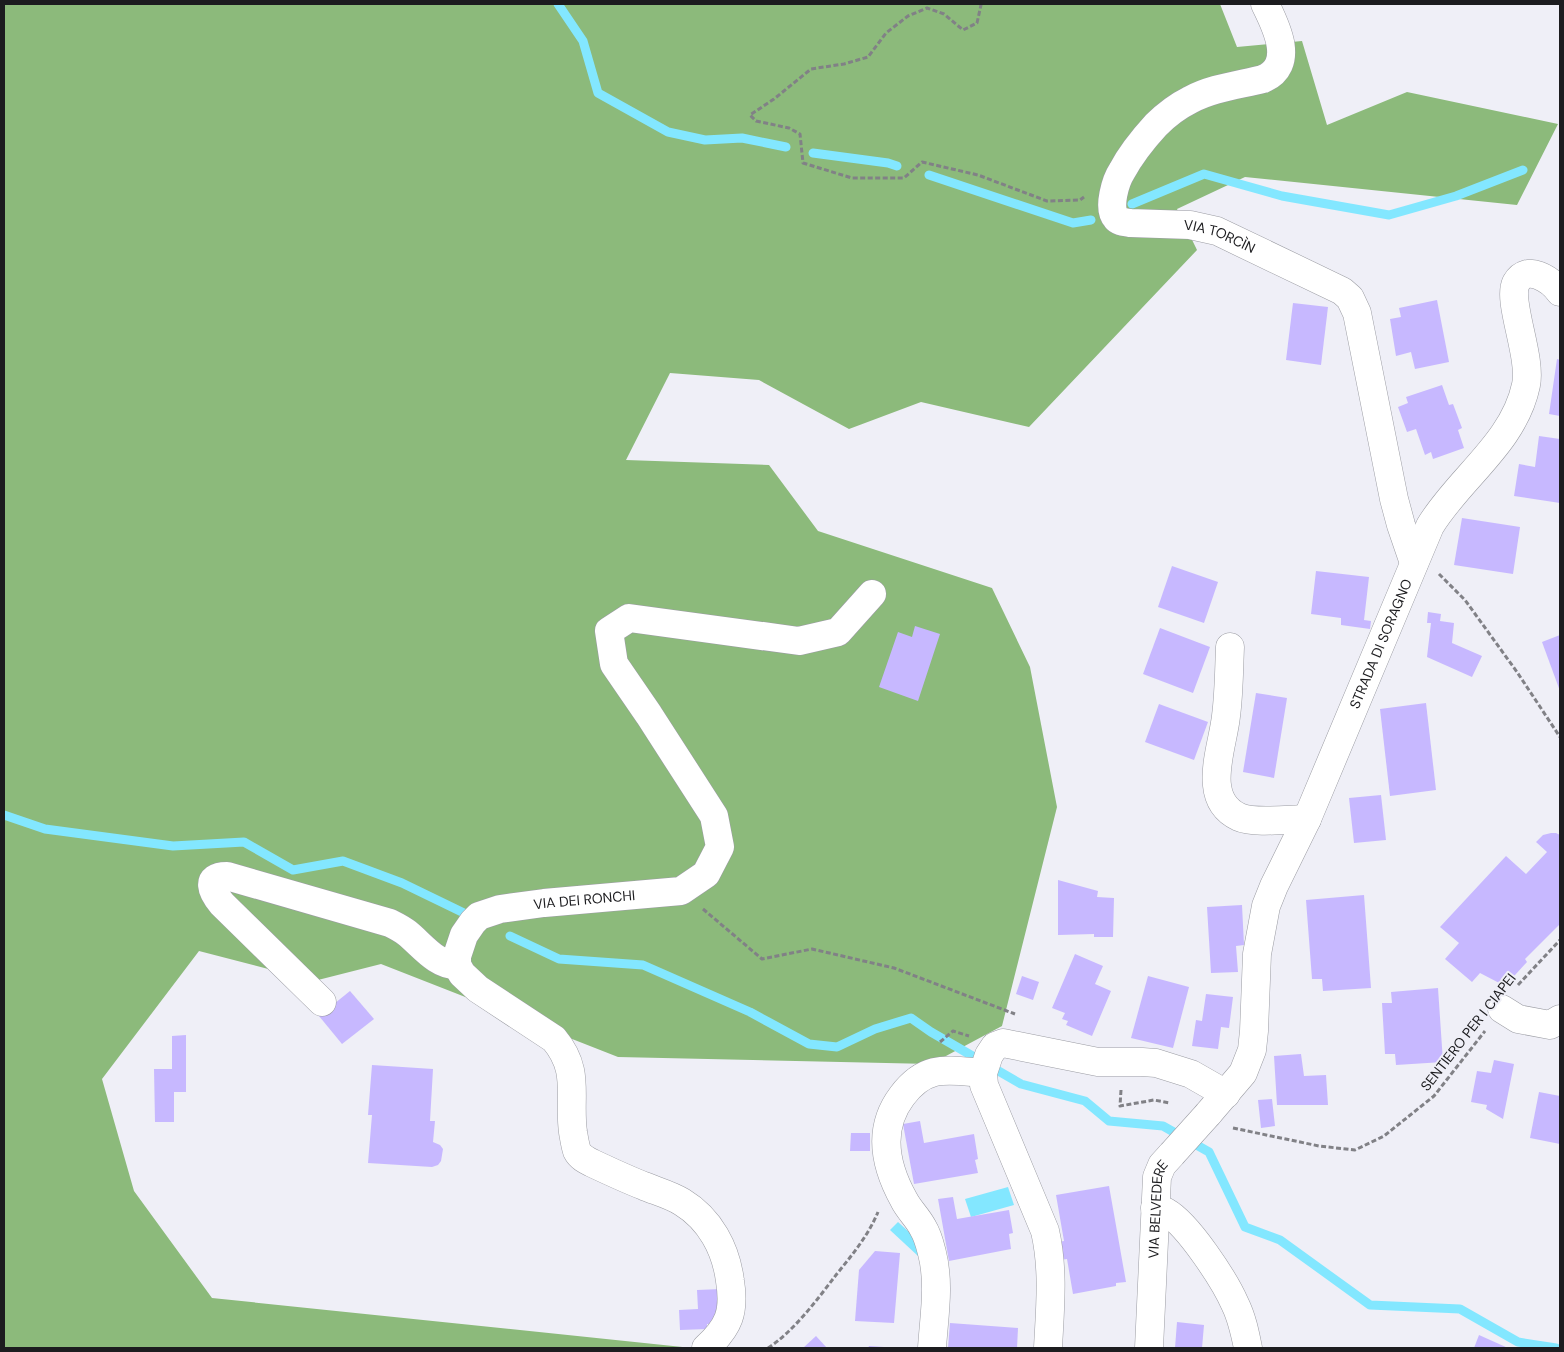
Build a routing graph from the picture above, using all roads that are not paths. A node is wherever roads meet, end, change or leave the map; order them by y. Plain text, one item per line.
1 (1265, 4) edge
2 (1560, 292) edge
3 (1426, 567) junction
4 (872, 594) dead end
5 (1230, 647) dead end
6 (1307, 819) junction
7 (457, 965) junction
8 (322, 1002) dead end
9 (1502, 1009) road end
10 (1560, 1019) edge
11 (986, 1064) junction
12 (1243, 1073) joint
13 (1226, 1094) junction
14 (1155, 1208) junction
15 (706, 1348) edge
16 (932, 1348) edge
17 (1048, 1348) edge
18 (1148, 1348) edge
19 (1248, 1348) edge

1 - 3 street, VIA TORCÌN
2 - 3 street, STRADA DI SORAGNO
3 - 6 street, STRADA DI SORAGNO
4 - 7 street, VIA DEI RONCHI
5 - 6 street
6 - 12 street, STRADA DI SORAGNO
7 - 8 street
7 - 15 street
9 - 10 street
11 - 13 street
11 - 16 street
11 - 17 street
12 - 13 street, VIA BELVEDERE
13 - 14 street, VIA BELVEDERE, bridge
14 - 18 street, VIA BELVEDERE
14 - 19 street

